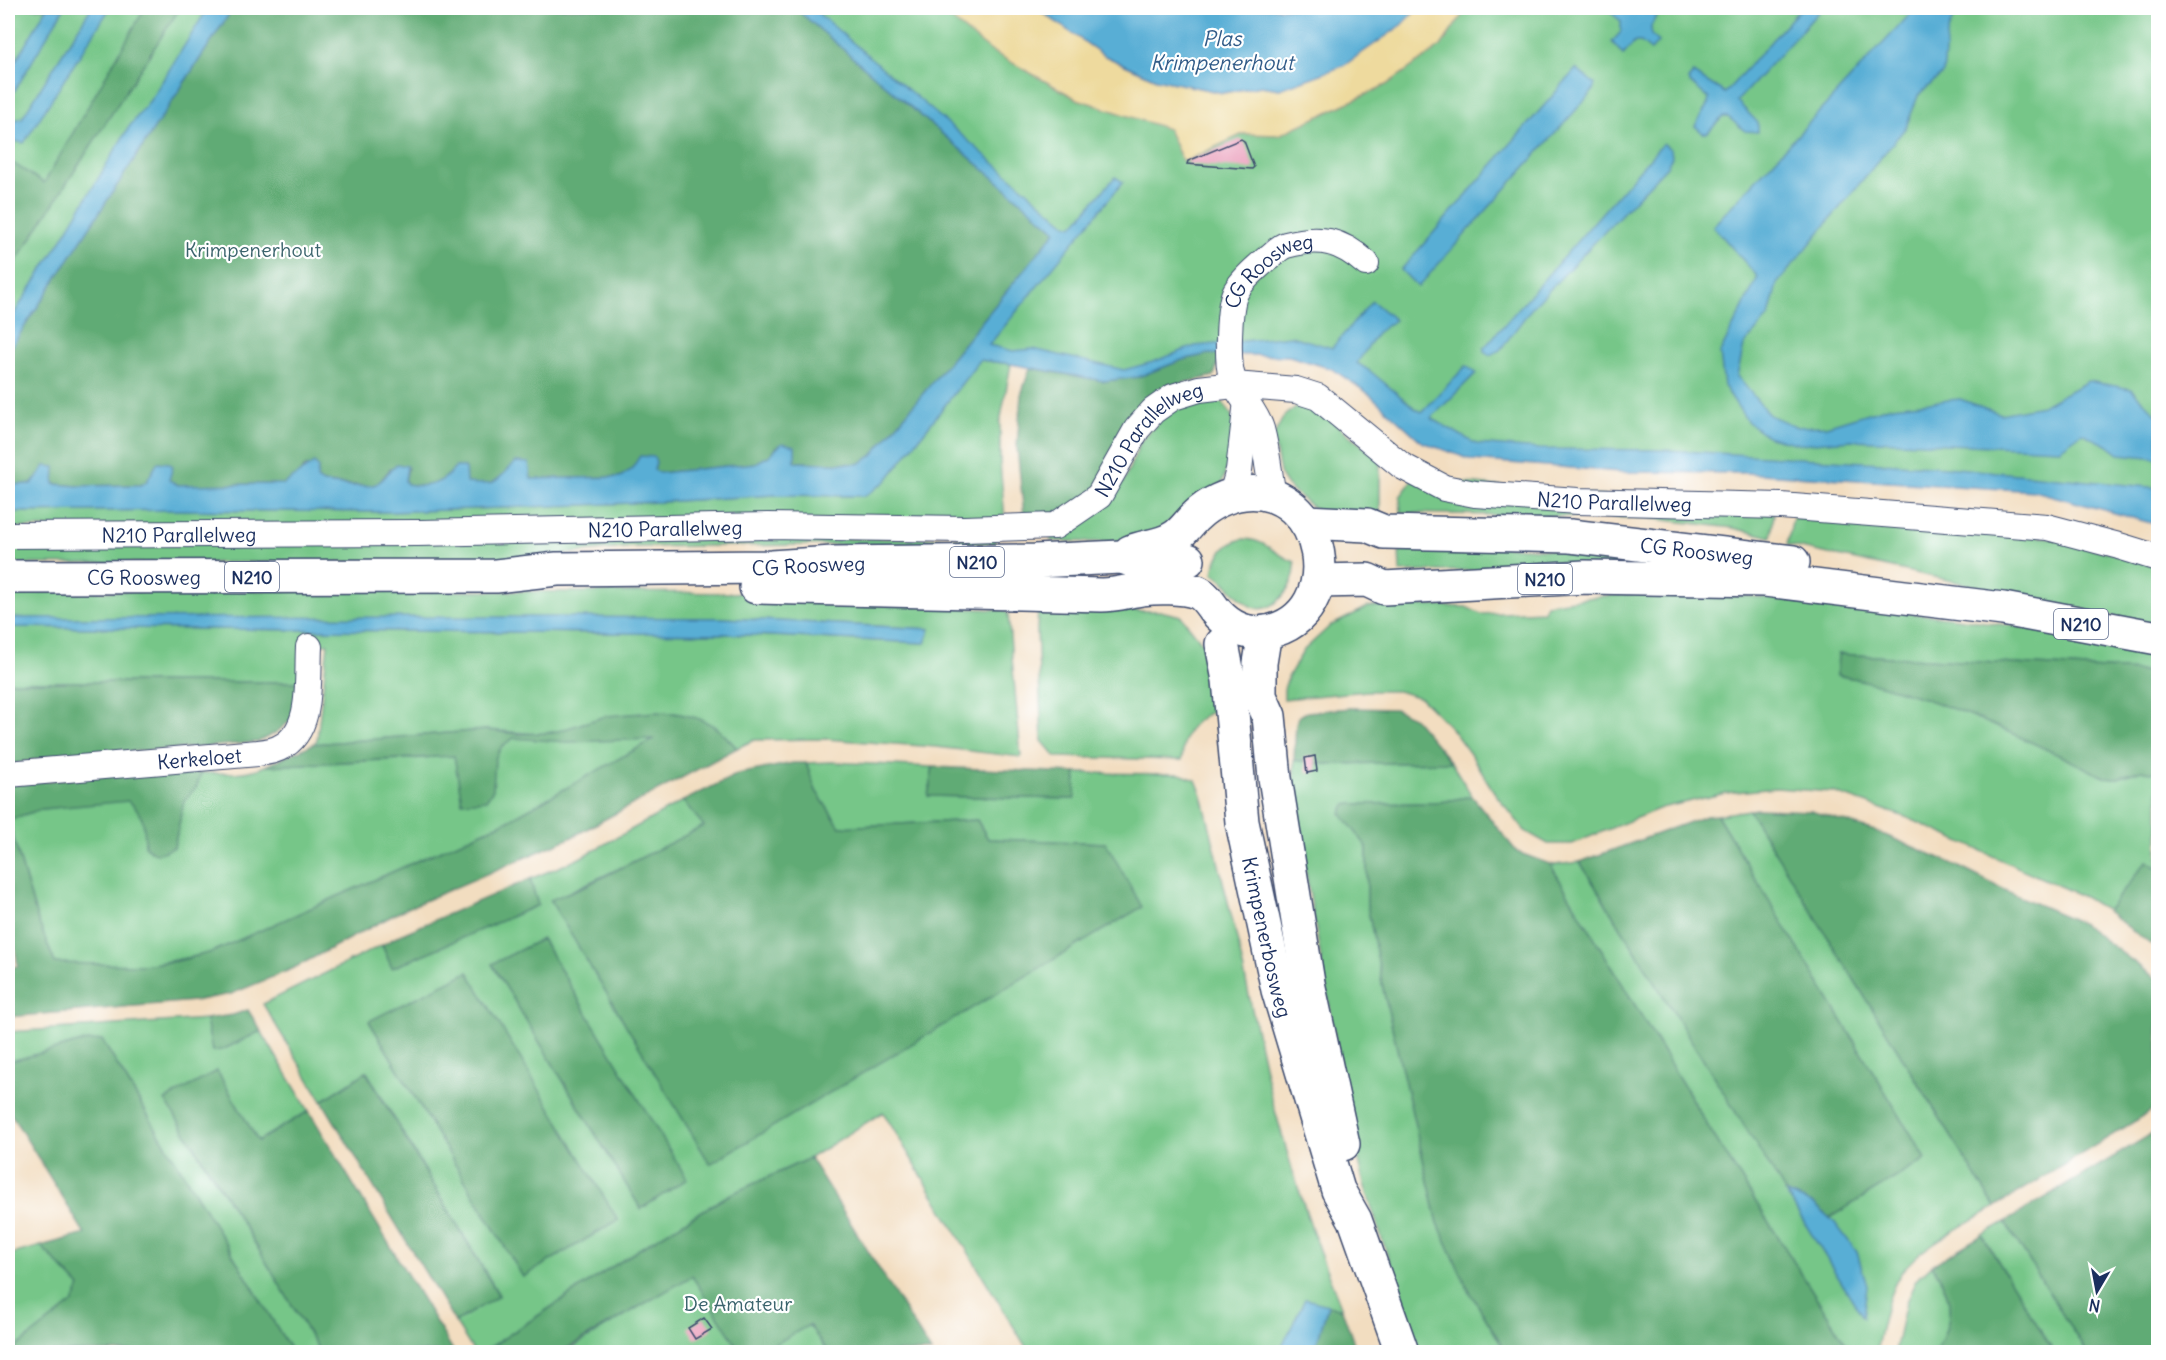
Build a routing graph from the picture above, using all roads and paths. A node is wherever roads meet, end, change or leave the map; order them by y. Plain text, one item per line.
1 (1366, 263) dead end
2 (1237, 387) junction
3 (1273, 496) junction
4 (1230, 506) junction
5 (1311, 531) junction
6 (8, 535) edge
7 (2158, 558) edge
8 (1186, 573) junction
9 (496, 576) junction
10 (8, 577) edge
11 (1323, 595) junction
12 (2003, 609) junction
13 (2158, 638) edge
14 (1222, 644) junction
15 (1270, 645) junction
16 (309, 647) dead end
17 (8, 774) edge
18 (1355, 1220) junction
19 (1402, 1353) edge

1 - 2 street, CG Roosweg
2 - 3 street, CG Roosweg
2 - 4 street, CG Roosweg
2 - 6 street, N210 Parallelweg
2 - 7 street, N210 Parallelweg
3 - 4 main road, N210
3 - 5 main road
4 - 5 main road, N210
4 - 8 main road, N210
5 - 11 main road
5 - 12 main road, CG Roosweg / N210
8 - 9 main road, CG Roosweg / N210
8 - 9 main road, CG Roosweg / N210
8 - 14 main road
8 - 15 main road, N210
9 - 10 main road, CG Roosweg / N210
11 - 12 main road, CG Roosweg / N210
11 - 15 main road
12 - 13 main road, CG Roosweg / N210
14 - 15 main road
14 - 18 main road, Krimpenerbosweg
15 - 18 main road, Krimpenerbosweg
16 - 17 street, Kerkeloet
18 - 19 main road, Krimpenerbosweg

